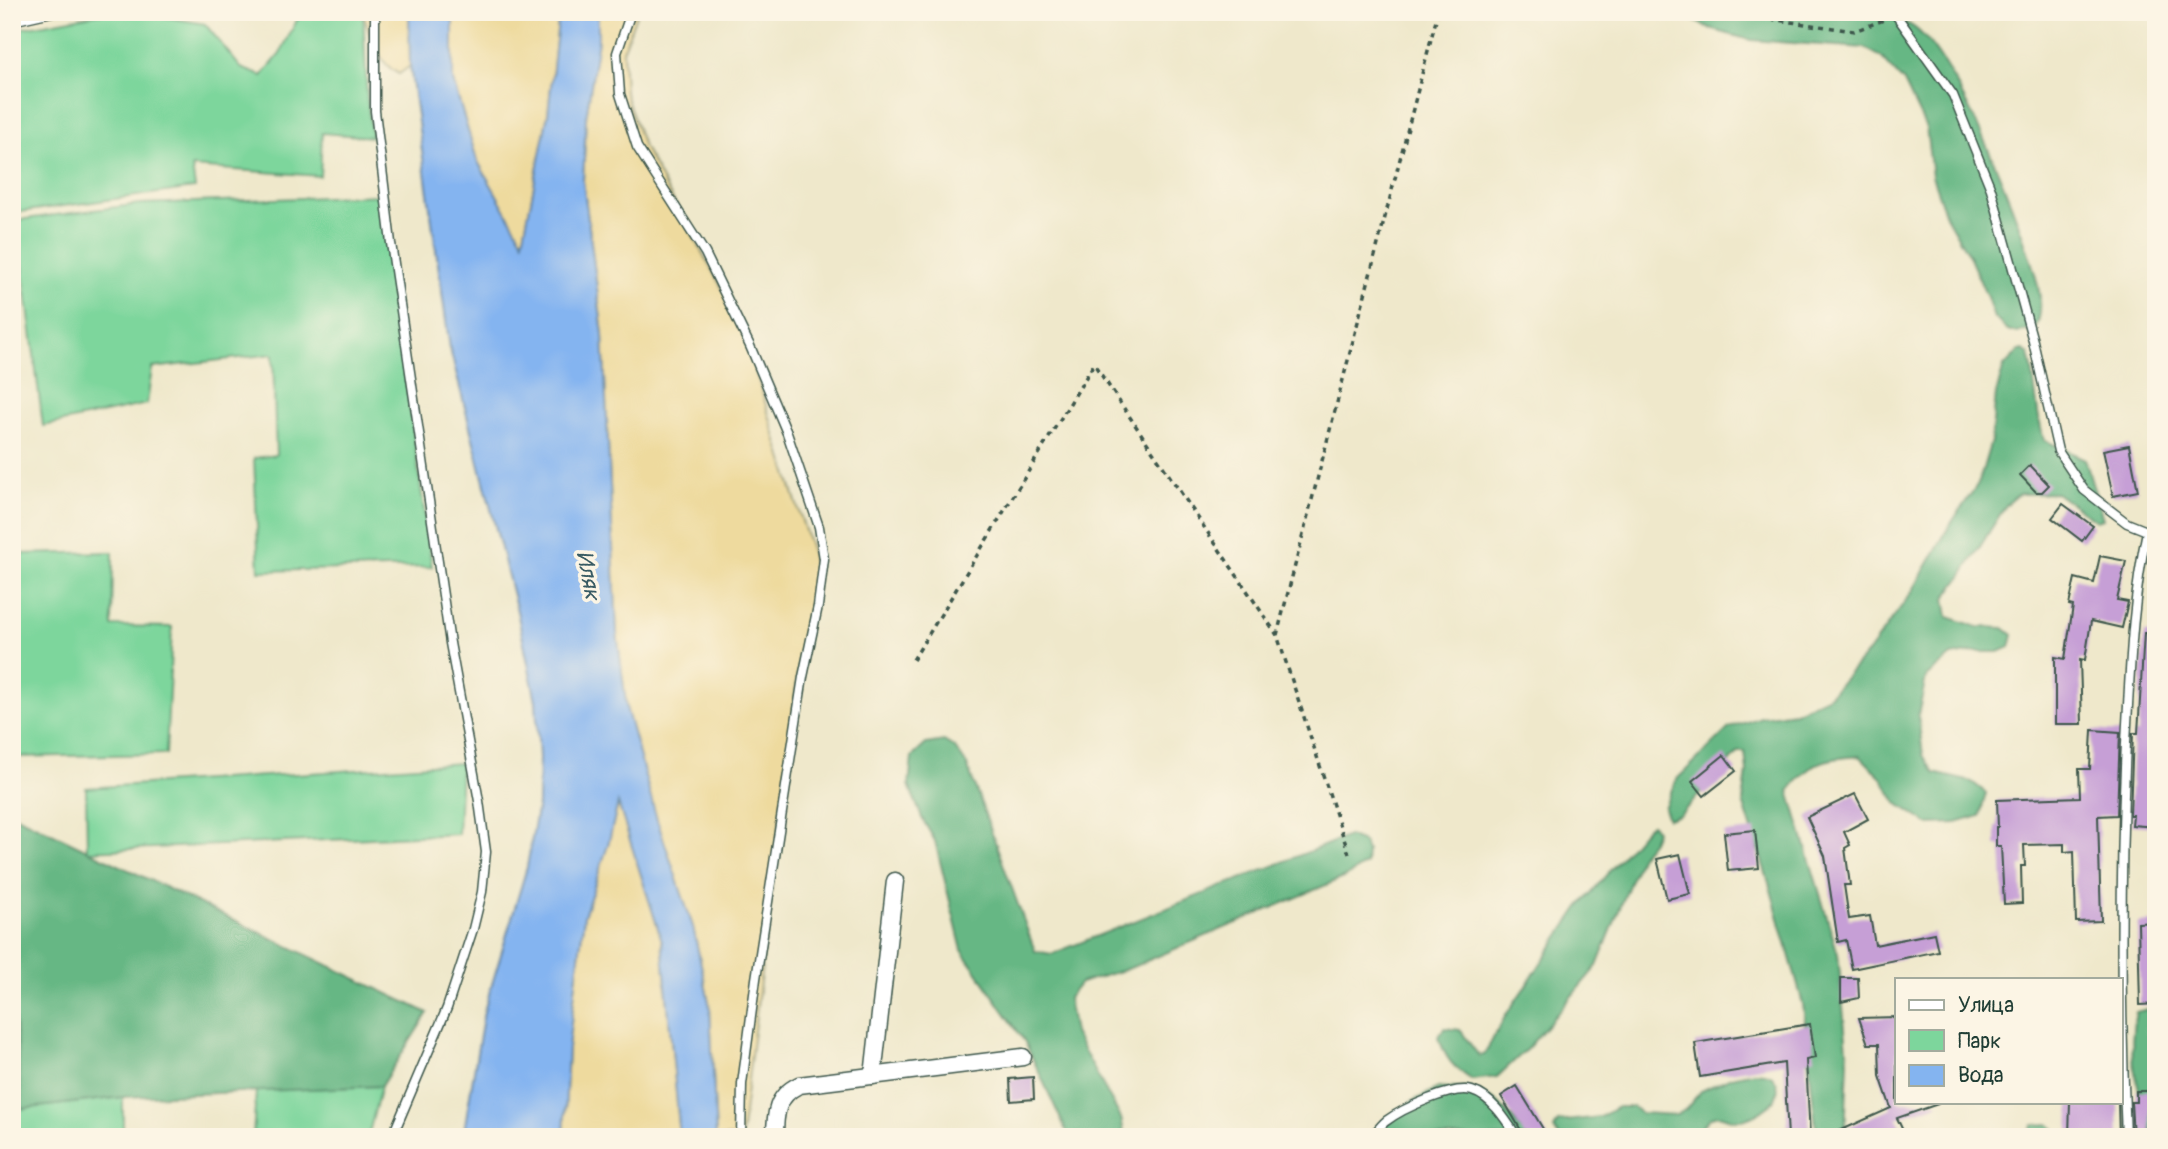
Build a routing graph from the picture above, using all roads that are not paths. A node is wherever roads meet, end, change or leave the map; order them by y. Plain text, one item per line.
1 (52, 12) edge
2 (375, 12) edge
3 (631, 12) edge
4 (1896, 15) road end
5 (12, 21) edge
6 (2152, 531) edge
7 (895, 881) dead end
8 (2121, 978) edge
9 (2122, 1039) edge
10 (1023, 1056) dead end
11 (873, 1076) junction
12 (392, 1137) edge
13 (741, 1137) edge
14 (775, 1137) edge
15 (1371, 1137) edge
16 (1517, 1137) edge
17 (2126, 1137) edge

1 - 5 lane
2 - 12 lane
3 - 13 lane
4 - 6 lane
6 - 8 lane
7 - 11 street
9 - 17 lane
10 - 11 street
11 - 14 street
15 - 16 lane

